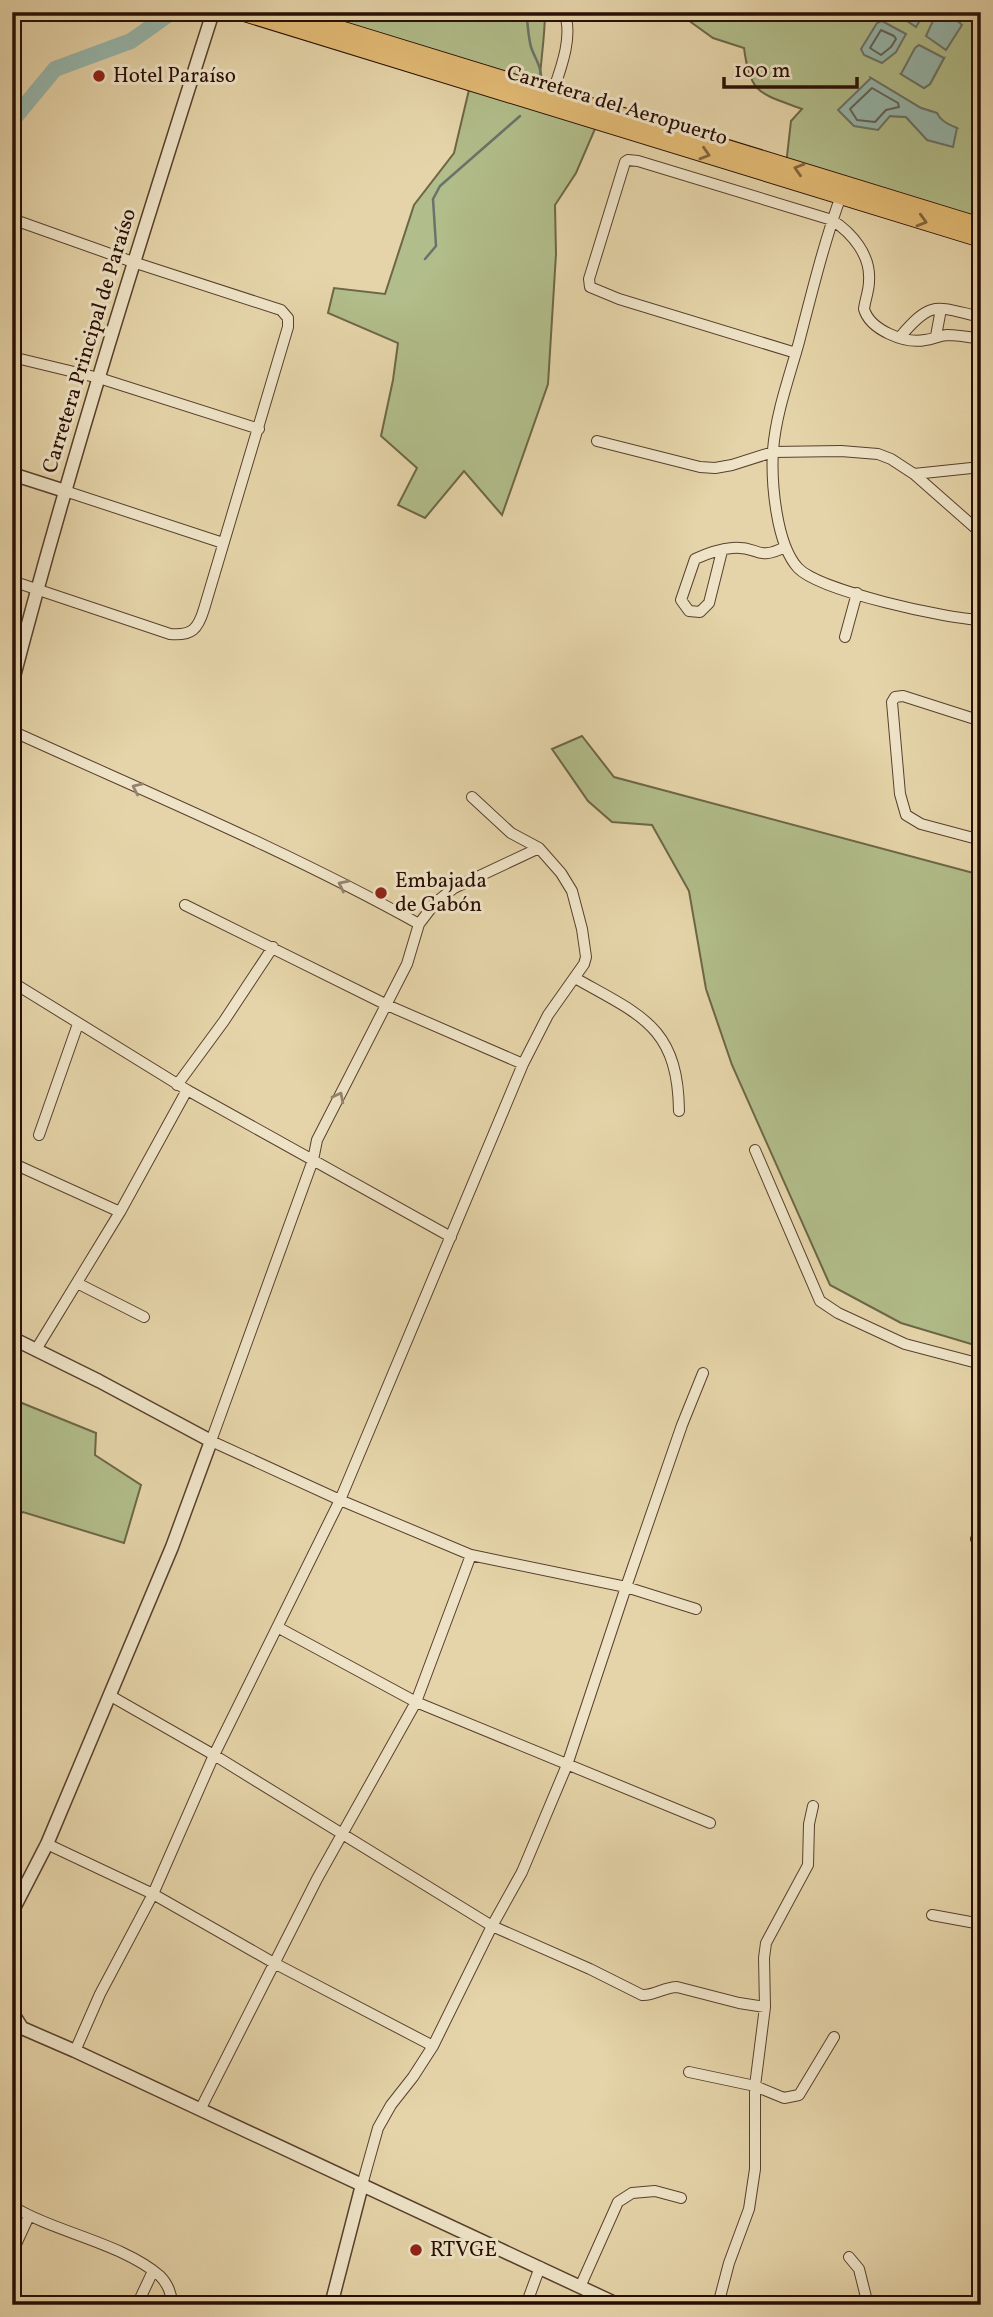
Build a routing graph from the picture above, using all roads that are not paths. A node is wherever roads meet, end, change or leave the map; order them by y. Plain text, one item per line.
1 (213, 12) edge
2 (241, 12) edge
3 (285, 12) edge
4 (564, 12) edge
5 (552, 94) junction
6 (843, 189) junction
7 (12, 219) edge
8 (832, 220) junction
9 (981, 226) edge
10 (981, 239) edge
11 (133, 262) junction
12 (941, 309) junction
13 (981, 317) edge
14 (936, 336) junction
15 (901, 337) junction
16 (981, 339) edge
17 (796, 353) junction
18 (12, 357) edge
19 (99, 378) junction
20 (259, 429) junction
21 (597, 441) dead end
22 (773, 452) junction
23 (981, 467) edge
24 (12, 474) edge
25 (914, 474) junction
26 (65, 491) junction
27 (981, 533) edge
28 (223, 543) junction
29 (785, 547) junction
30 (722, 551) junction
31 (12, 581) edge
32 (37, 589) junction
33 (857, 593) junction
34 (981, 620) edge
35 (845, 637) dead end
36 (12, 684) edge
37 (981, 721) edge
38 (12, 731) edge
39 (472, 797) dead end
40 (981, 840) edge
41 (539, 848) junction
42 (185, 905) dead end
43 (419, 924) junction
44 (273, 947) junction
45 (575, 978) junction
46 (12, 982) edge
47 (387, 1005) junction
48 (78, 1024) junction
49 (523, 1065) junction
50 (182, 1088) junction
51 (679, 1111) dead end
52 (38, 1135) dead end
53 (755, 1150) dead end
54 (313, 1160) junction
55 (12, 1163) edge
56 (120, 1212) junction
57 (451, 1237) junction
58 (77, 1283) junction
59 (144, 1317) dead end
60 (12, 1338) edge
61 (37, 1349) junction
62 (981, 1364) edge
63 (703, 1373) dead end
64 (211, 1441) junction
65 (340, 1500) junction
66 (471, 1555) junction
67 (625, 1587) junction
68 (696, 1609) dead end
69 (279, 1628) junction
70 (109, 1695) junction
71 (416, 1702) junction
72 (214, 1755) junction
73 (567, 1765) junction
74 (813, 1806) dead end
75 (710, 1823) dead end
76 (343, 1833) junction
77 (47, 1844) junction
78 (153, 1894) junction
79 (12, 1912) edge
80 (932, 1915) dead end
81 (981, 1924) edge
82 (492, 1926) junction
83 (274, 1963) junction
84 (765, 2007) junction
85 (12, 2012) edge
86 (17, 2029) edge
87 (834, 2037) dead end
88 (433, 2046) junction
89 (75, 2051) junction
90 (690, 2072) dead end
91 (755, 2086) junction
92 (201, 2108) junction
93 (362, 2185) junction
94 (681, 2198) dead end
95 (12, 2206) edge
96 (29, 2216) junction
97 (12, 2253) edge
98 (849, 2257) dead end
99 (540, 2267) junction
100 (153, 2271) junction
101 (580, 2287) junction
102 (610, 2303) edge
103 (137, 2305) edge
104 (171, 2305) edge
105 (331, 2305) edge
106 (526, 2305) edge
107 (719, 2305) edge
108 (868, 2305) edge

1 - 11 street, Carretera Principal de Paraíso
2 -> 6 main road, Carretera del Aeropuerto
3 - 5 main road, Carretera del Aeropuerto
4 - 5 street
6 -> 5 main road, Carretera del Aeropuerto
6 - 8 street
6 - 9 main road, Carretera del Aeropuerto
6 -> 10 main road, Carretera del Aeropuerto
7 - 11 street
8 - 15 street
8 - 17 street
8 - 17 street
11 - 19 street, Carretera Principal de Paraíso
11 - 20 street
12 - 13 street
12 - 14 street
12 - 15 street
14 - 15 street
14 - 16 street
17 - 22 street
18 - 19 street
19 - 20 street
19 - 26 street, Carretera Principal de Paraíso
20 - 28 street
21 - 22 street
22 - 25 street
22 - 29 street
23 - 25 street
24 - 26 street
25 - 27 street
26 - 28 street
26 - 32 street, Carretera Principal de Paraíso
28 - 32 street
29 - 30 street
29 - 33 street
30 - 30 street
31 - 32 street
32 - 36 street, Carretera Principal de Paraíso
33 - 34 street
33 - 35 street
37 - 40 street
43 -> 38 street
39 - 41 street
41 - 43 street
41 - 45 street
42 - 44 street
43 - 47 street
44 - 47 street
44 - 50 street
45 - 49 street
45 - 51 street
46 - 48 street
47 - 49 street
54 -> 47 street
48 - 50 street
48 - 52 street
49 - 57 street
50 - 54 street
50 - 56 street
53 - 62 street
54 - 57 street
54 - 64 street
55 - 56 street
56 - 58 street
57 - 65 street
58 - 59 street
58 - 61 street
60 - 61 street
61 - 64 street
63 - 67 street
64 - 65 street
64 - 70 street
65 - 66 street
65 - 69 street
66 - 67 street
66 - 71 street
67 - 68 street
67 - 73 street
69 - 71 street
69 - 72 street
70 - 72 street
70 - 77 street
71 - 73 street
71 - 76 street
72 - 76 street
72 - 78 street
73 - 75 street
73 - 82 street
74 - 84 street
76 - 82 street
76 - 83 street
77 - 78 street
77 - 79 street
78 - 83 street
78 - 89 street
80 - 81 street
82 - 84 street
82 - 88 street
83 - 88 street
83 - 92 street
84 - 91 street
85 - 86 street
86 - 89 street
87 - 91 street
88 - 93 street
89 - 92 street
90 - 91 street
91 - 107 street
92 - 93 street
93 - 99 street
93 - 105 street
94 - 101 street
95 - 96 street
96 - 97 street
96 - 100 street
98 - 108 street
99 - 101 street
99 - 106 street
100 - 103 street
100 - 104 street
101 - 102 street

